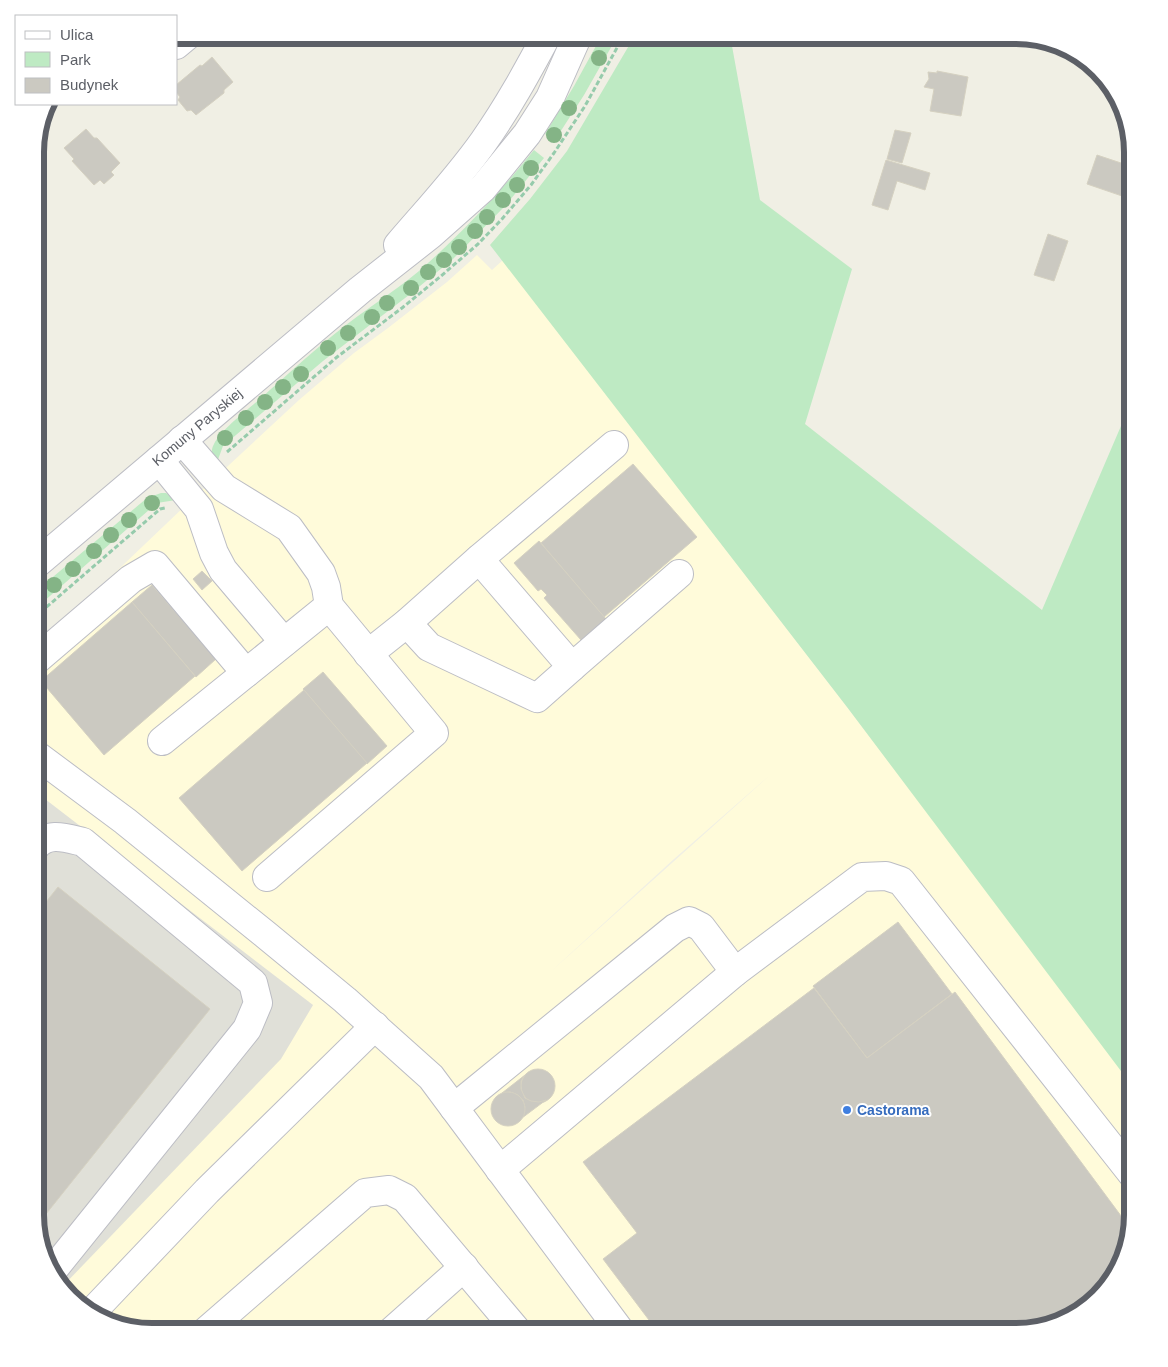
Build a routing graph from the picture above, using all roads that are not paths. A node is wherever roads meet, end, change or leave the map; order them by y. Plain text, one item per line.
1 (542, 44) edge
2 (574, 44) edge
3 (360, 290) junction
4 (182, 440) junction
5 (614, 445) dead end
6 (159, 460) junction
7 (44, 557) edge
8 (479, 559) junction
9 (679, 574) dead end
10 (329, 606) junction
11 (407, 623) junction
12 (284, 642) junction
13 (44, 653) edge
14 (368, 654) junction
15 (572, 667) junction
16 (246, 673) junction
17 (162, 741) dead end
18 (44, 761) edge
19 (44, 840) edge
20 (267, 878) dead end
21 (735, 972) junction
22 (374, 1026) junction
23 (454, 1108) junction
24 (1124, 1164) edge
25 (500, 1170) junction
26 (56, 1266) edge
27 (464, 1267) junction
28 (96, 1307) edge
29 (215, 1323) edge
30 (401, 1323) edge
31 (511, 1323) edge
32 (614, 1323) edge

1 - 3 street, Komuny Paryskiej
2 - 3 street, Komuny Paryskiej
3 - 4 street, Komuny Paryskiej
4 - 6 street, Komuny Paryskiej
4 - 10 street
5 - 8 street
6 - 7 street, Komuny Paryskiej
6 - 12 street
8 - 11 street
8 - 15 street
9 - 15 street
10 - 12 street
10 - 14 street
11 - 14 street
11 - 15 street
12 - 16 street
13 - 16 street
14 - 20 street
16 - 17 street
18 - 22 street
19 - 26 street
21 - 23 street
21 - 24 street
21 - 25 street
22 - 23 street
22 - 28 street
23 - 25 street
25 - 32 street
27 - 29 street
27 - 30 street
27 - 31 street

